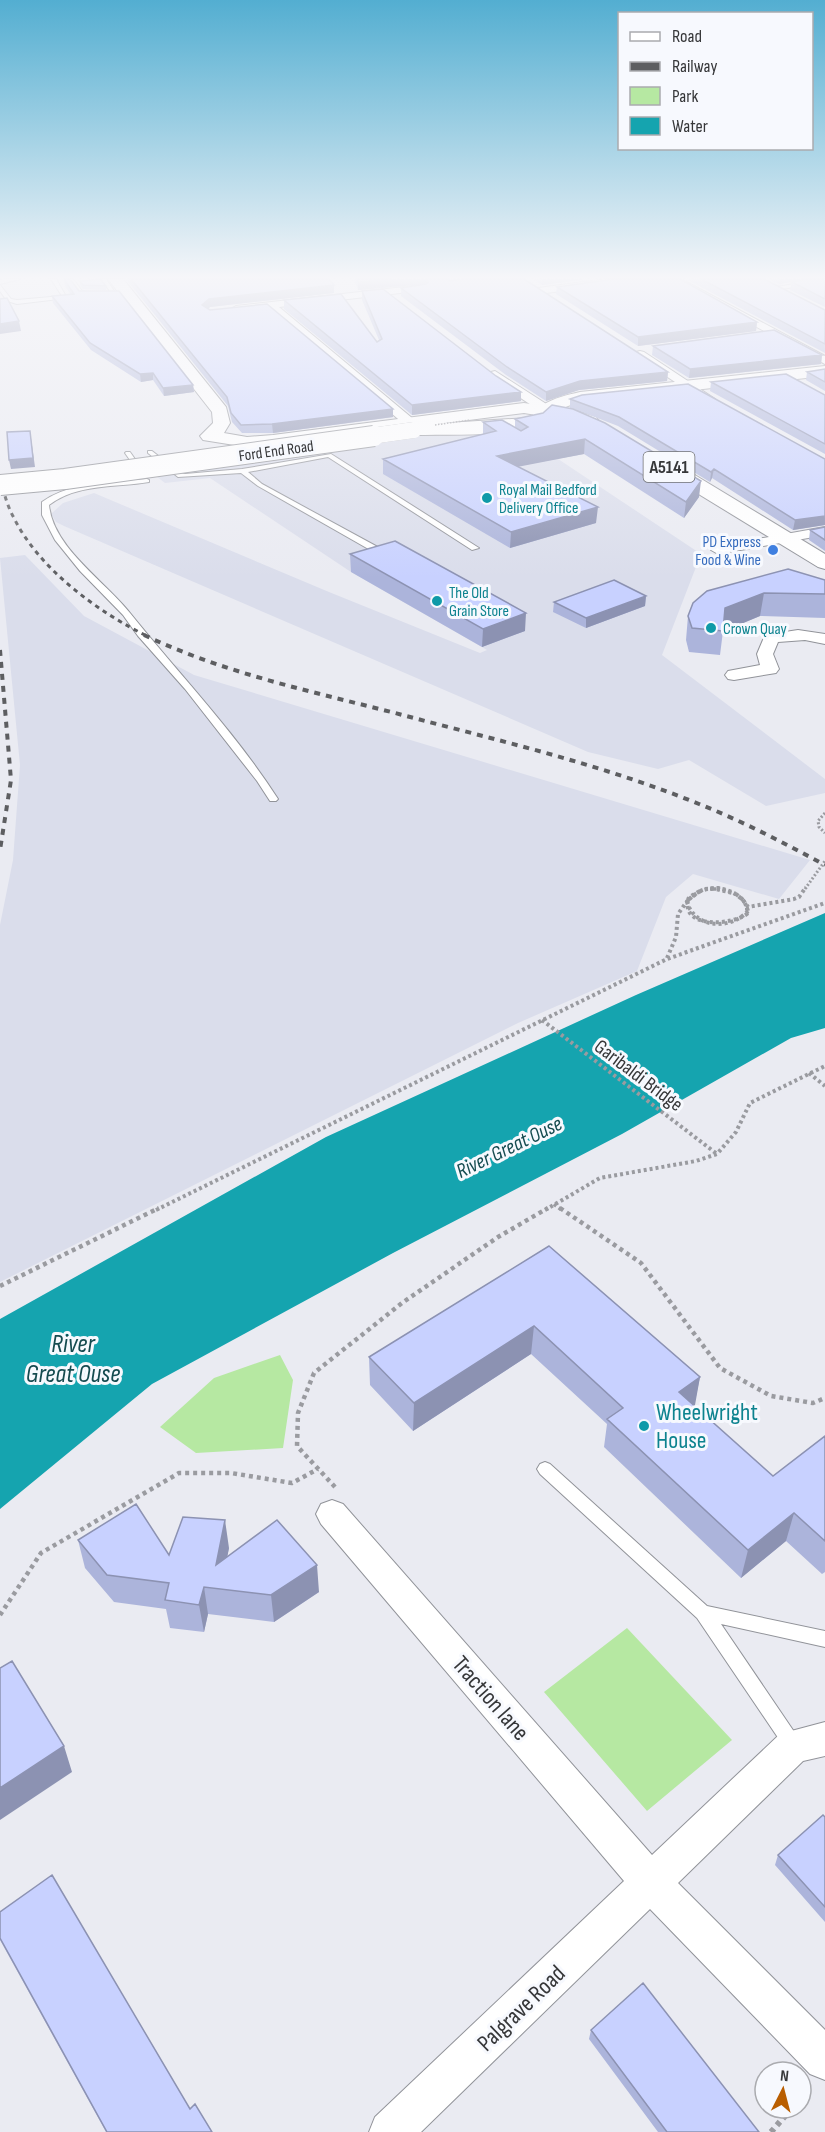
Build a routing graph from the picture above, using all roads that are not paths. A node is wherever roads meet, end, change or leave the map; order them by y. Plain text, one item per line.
1 (193, 378) edge
2 (356, 378) edge
3 (502, 378) edge
4 (676, 378) edge
5 (754, 378) edge
6 (791, 378) edge
7 (688, 386) junction
8 (805, 387) edge
9 (717, 404) edge
10 (547, 410) junction
11 (411, 426) junction
12 (603, 428) edge
13 (150, 452) dead end
14 (128, 453) dead end
15 (652, 457) edge
16 (242, 471) junction
17 (82, 474) dead end
18 (0, 485) edge
19 (92, 487) junction
20 (825, 531) edge
21 (784, 537) junction
22 (476, 548) dead end
23 (718, 550) dead end
24 (382, 553) edge
25 (825, 563) edge
26 (825, 639) edge
27 (734, 675) dead end
28 (273, 799) dead end
29 (545, 1469) dead end
30 (332, 1514) road end
31 (703, 1613) junction
32 (825, 1639) edge
33 (809, 1742) edge
34 (651, 1883) junction
35 (825, 2059) edge
36 (390, 2132) edge

1 - 11 main road
2 - 11 street
3 - 10 street
4 - 7 street
5 - 7 main road, Ford End Road
6 - 8 street
7 - 9 street
7 - 10 main road, Ford End Road
10 - 11 main road
10 - 11 main road, Ford End Road
10 - 12 main road
11 - 18 main road, Ford End Road, bridge
13 - 16 lane
14 - 19 lane
15 - 21 main road, A5141
16 - 22 lane
16 - 24 lane
17 - 19 lane
19 - 28 lane
20 - 21 street
21 - 23 street
21 - 25 main road, A5141
26 - 27 street
29 - 31 lane
30 - 34 street, Traction lane
31 - 32 lane
31 - 33 lane
33 - 34 street, Palgrave Road
34 - 35 street
34 - 36 street, Palgrave Road

